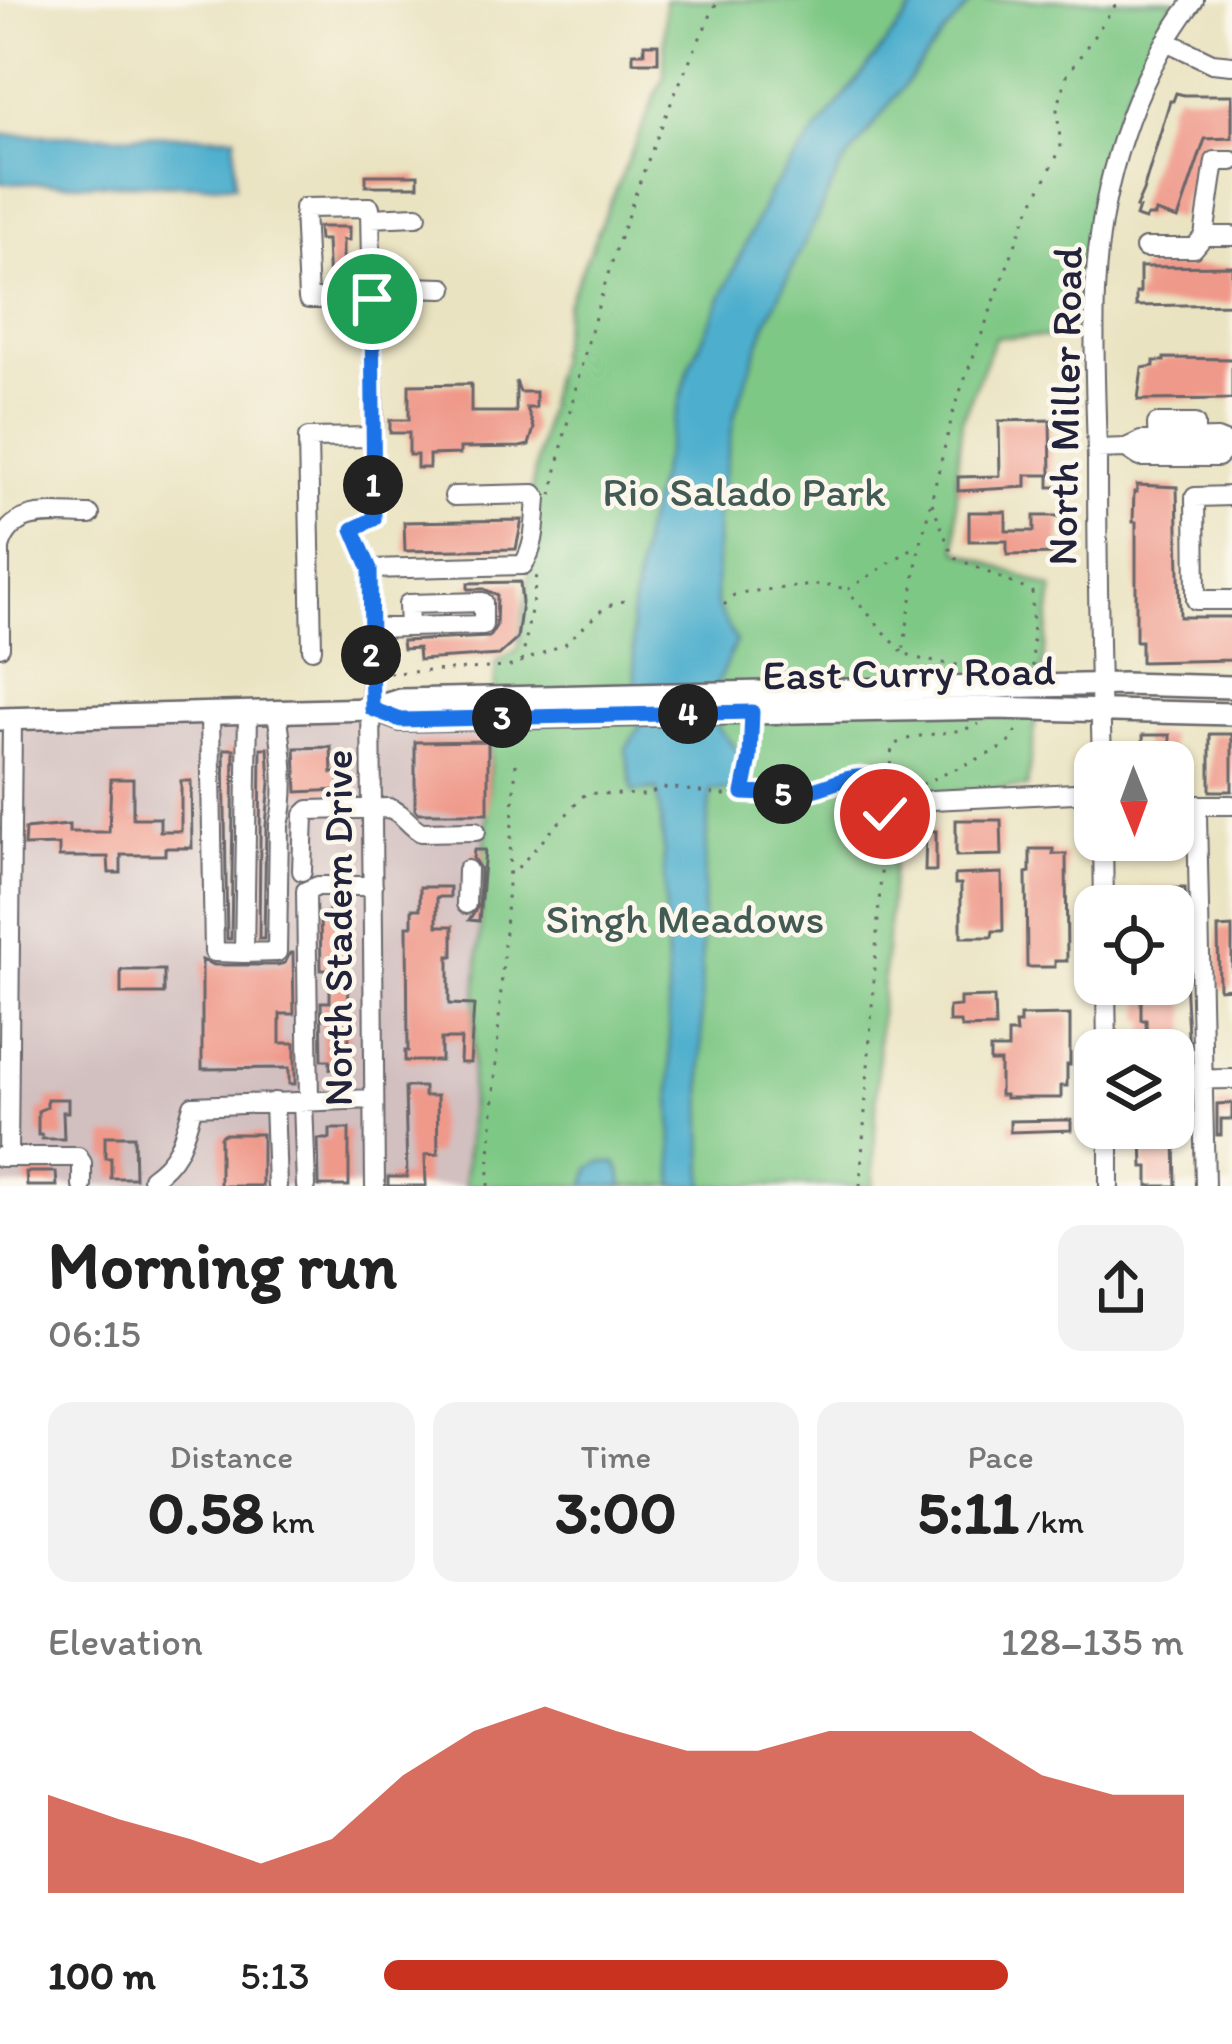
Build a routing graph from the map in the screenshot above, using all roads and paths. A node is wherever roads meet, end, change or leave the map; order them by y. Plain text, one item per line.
1 (718, 0) edge
2 (1119, 0) edge
3 (1194, 0) edge
4 (1166, 40) junction
5 (1232, 65) edge
6 (1232, 160) edge
7 (1232, 197) edge
8 (1209, 198) junction
9 (417, 216) dead end
10 (370, 218) junction
11 (1204, 236) junction
12 (1232, 236) edge
13 (1145, 248) dead end
14 (444, 288) dead end
15 (372, 292) junction
16 (373, 437) junction
17 (1231, 445) edge
18 (1096, 449) junction
19 (454, 496) dead end
20 (1232, 496) edge
21 (931, 502) junction
22 (550, 505) dead end
23 (90, 515) dead end
24 (920, 544) junction
25 (538, 567) dead end
26 (370, 569) junction
27 (847, 590) junction
28 (631, 599) dead end
29 (1232, 600) edge
30 (724, 605) dead end
31 (409, 627) dead end
32 (371, 628) junction
33 (0, 647) edge
34 (312, 649) dead end
35 (903, 652) junction
36 (522, 662) junction
37 (1033, 673) dead end
38 (372, 674) junction
39 (986, 678) dead end
40 (1100, 685) junction
41 (1232, 686) edge
42 (738, 706) junction
43 (372, 709) junction
44 (1100, 710) junction
45 (277, 712) junction
46 (248, 713) junction
47 (211, 714) junction
48 (1232, 714) edge
49 (982, 718) dead end
50 (6, 719) edge
51 (1022, 721) dead end
52 (1101, 741) edge
53 (517, 763) dead end
54 (888, 785) junction
55 (743, 793) junction
56 (1074, 793) edge
57 (932, 800) dead end
58 (1232, 805) edge
59 (373, 809) junction
60 (885, 814) junction
61 (476, 831) dead end
62 (467, 870) dead end
63 (302, 871) dead end
64 (508, 873) junction
65 (373, 886) junction
66 (466, 904) dead end
67 (5, 926) edge
68 (244, 953) junction
69 (4, 1015) edge
70 (1232, 1078) edge
71 (1194, 1079) edge
72 (1202, 1079) junction
73 (373, 1099) junction
74 (306, 1101) junction
75 (274, 1102) junction
76 (1108, 1149) edge
77 (4, 1157) edge
78 (152, 1178) dead end
79 (82, 1186) edge
80 (277, 1186) edge
81 (306, 1186) edge
82 (375, 1186) edge
83 (488, 1186) edge
84 (860, 1186) edge
85 (1109, 1186) edge
86 (1204, 1186) edge

1 - 22 path
2 - 21 path
3 - 4 street, North Miller Road
4 - 5 street
4 - 18 street, North Miller Road
6 - 8 street
7 - 8 street
8 - 11 street
9 - 10 street
10 - 15 street
10 - 15 street
11 - 12 street
11 - 13 street
14 - 15 street
15 - 16 street
16 - 26 street, North Stadem Drive
16 - 34 street
17 - 18 street
18 - 40 street, North Miller Road
19 - 26 street
20 - 29 street
21 - 24 path
21 - 37 path
23 - 33 street
24 - 27 path
24 - 35 path
25 - 36 path
26 - 32 street, North Stadem Drive
27 - 30 path
27 - 35 path
28 - 36 path
31 - 32 street
32 - 38 street, North Stadem Drive
35 - 39 path
36 - 38 path
38 - 43 street, North Stadem Drive
40 - 41 main road, East Curry Road
40 - 42 main road, East Curry Road
40 - 44 street, North Miller Road
42 - 43 main road, East Curry Road
42 - 44 main road, East Curry Road
42 - 55 path
43 - 45 main road, East Curry Road
43 - 59 street, North Stadem Drive
44 - 48 main road, East Curry Road
44 - 52 street, North Miller Road
45 - 46 main road, East Curry Road
45 - 68 street
46 - 47 main road, East Curry Road
46 - 68 street
47 - 50 main road, East Curry Road
47 - 68 street
49 - 54 path
50 - 67 street
51 - 60 path
53 - 64 path
54 - 55 path
54 - 60 path
55 - 64 path
56 - 57 street
58 - 72 street
59 - 61 street
59 - 63 street
59 - 65 street, North Stadem Drive
60 - 84 path
62 - 66 street
64 - 83 path
65 - 73 street, North Stadem Drive
65 - 74 street
67 - 69 street
69 - 77 street
70 - 72 street
71 - 72 street
72 - 86 street
73 - 74 street
73 - 82 street, North Stadem Drive
74 - 75 street
74 - 81 street
75 - 78 street
75 - 80 street
76 - 85 street
77 - 79 street

